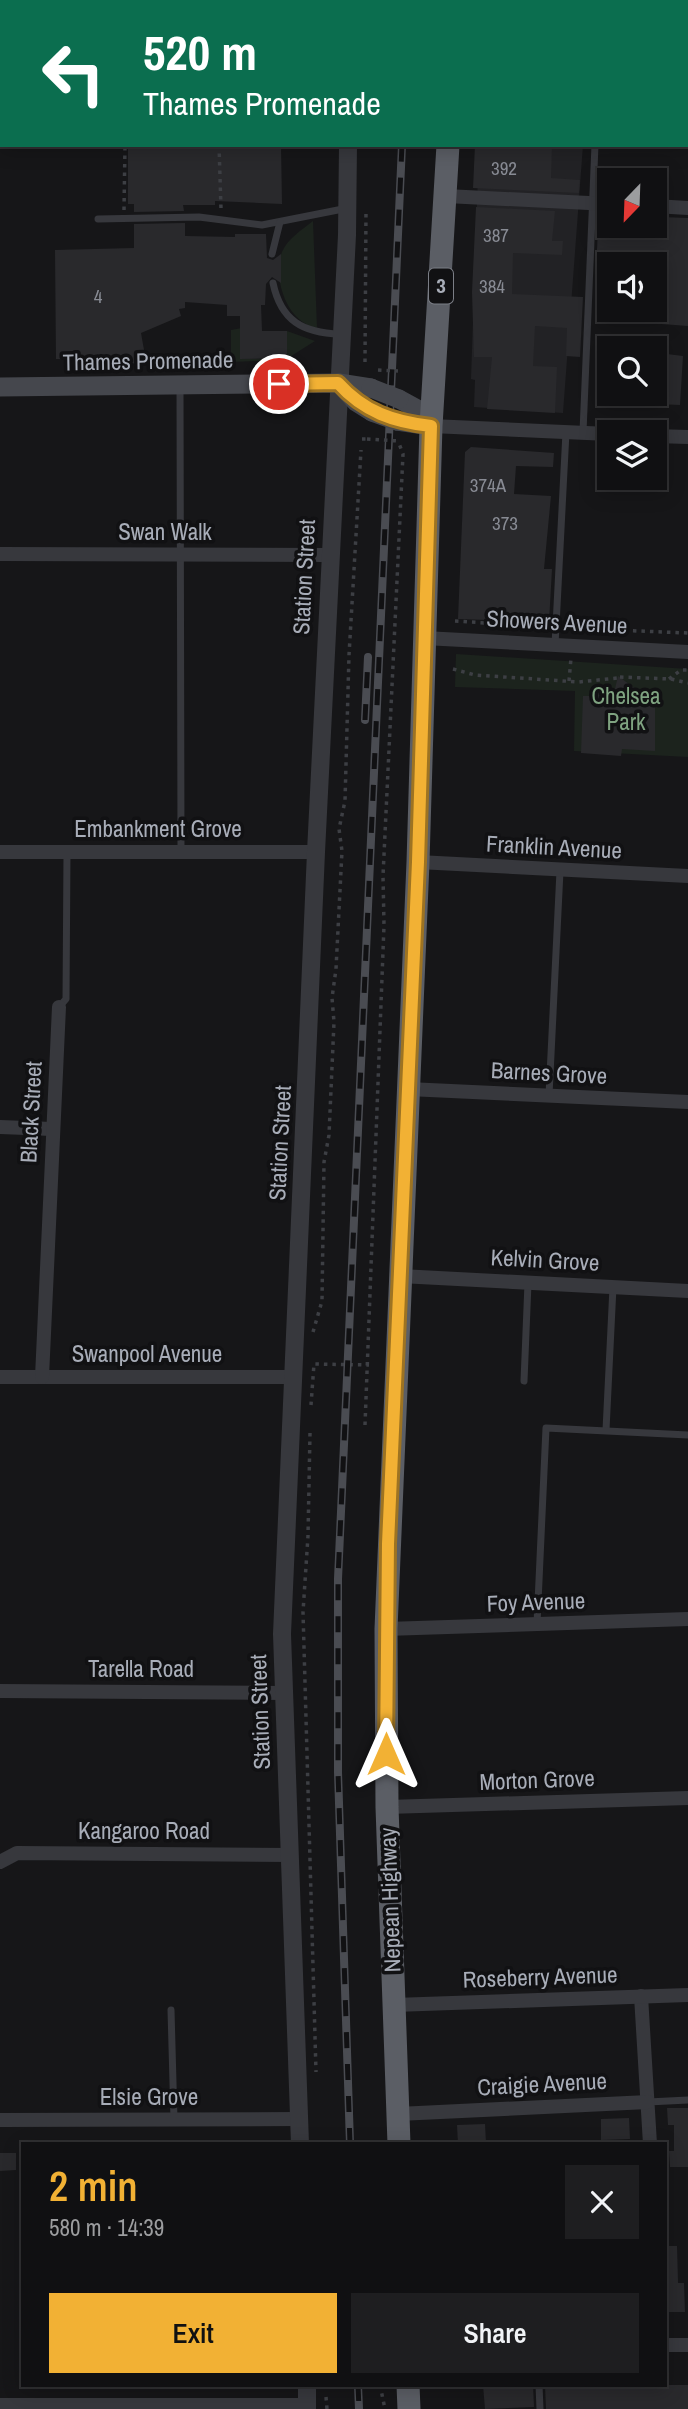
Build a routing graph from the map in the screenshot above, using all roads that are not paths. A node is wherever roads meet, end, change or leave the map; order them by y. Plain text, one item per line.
1 (348, 147) edge
2 (448, 147) edge
3 (595, 147) edge
4 (446, 196) junction
5 (592, 202) junction
6 (597, 203) edge
7 (356, 206) junction
8 (667, 207) edge
9 (688, 208) edge
10 (98, 219) dead end
11 (280, 222) junction
12 (272, 254) dead end
13 (272, 283) dead end
14 (340, 334) junction
15 (338, 383) junction
16 (180, 385) junction
17 (0, 387) edge
18 (431, 426) junction
19 (566, 432) junction
20 (583, 432) junction
21 (597, 433) edge
22 (667, 436) edge
23 (688, 437) edge
24 (0, 554) edge
25 (180, 555) junction
26 (330, 555) junction
27 (424, 638) junction
28 (555, 645) junction
29 (688, 652) edge
30 (181, 851) junction
31 (0, 852) edge
32 (67, 852) junction
33 (316, 852) junction
34 (418, 862) junction
35 (560, 871) junction
36 (688, 876) edge
37 (59, 1007) joint
38 (408, 1089) junction
39 (549, 1096) junction
40 (688, 1102) edge
41 (0, 1127) edge
42 (52, 1129) junction
43 (400, 1276) junction
44 (528, 1282) junction
45 (613, 1287) junction
46 (688, 1291) edge
47 (0, 1377) edge
48 (42, 1377) junction
49 (299, 1381) junction
50 (524, 1381) dead end
51 (606, 1430) junction
52 (688, 1435) edge
53 (688, 1619) edge
54 (537, 1624) junction
55 (386, 1629) junction
56 (0, 1691) edge
57 (283, 1693) junction
58 (688, 1798) edge
59 (387, 1807) junction
60 (290, 1855) junction
61 (0, 1862) edge
62 (688, 1995) edge
63 (641, 1996) junction
64 (394, 2004) junction
65 (172, 2010) dead end
66 (688, 2100) edge
67 (648, 2102) junction
68 (398, 2114) junction
69 (174, 2119) junction
70 (298, 2119) junction
71 (0, 2120) edge
72 (300, 2142) edge
73 (399, 2142) edge
74 (650, 2142) edge
75 (688, 2345) edge
76 (667, 2346) edge
77 (307, 2387) edge
78 (408, 2387) edge
79 (539, 2387) edge
80 (0, 2405) edge
81 (307, 2407) edge
82 (409, 2409) edge
83 (540, 2409) edge

1 - 7 street, Station Street
2 - 4 highway, Nepean Highway / 3
3 - 5 lane
4 - 5 street
4 - 18 highway, Nepean Highway / 3
5 - 6 street
5 - 20 lane
7 - 11 lane
7 - 14 street, Station Street
8 - 9 street
10 - 11 lane
11 - 12 lane
13 - 14 lane
14 - 15 street, Station Street
15 - 16 main road, Thames Promenade
15 - 18 main road, bridge
15 - 18 main road, Thames Promenade, bridge
15 - 26 street, Station Street
16 - 17 main road, Thames Promenade
16 - 25 lane
18 - 19 street
18 - 27 highway, Nepean Highway / 3
19 - 20 street
19 - 28 lane
20 - 21 street
22 - 23 street
24 - 25 street, Swan Walk
25 - 26 street, Swan Walk
25 - 30 lane
26 - 33 street, Station Street
27 - 28 street, Showers Avenue
27 - 34 highway, Nepean Highway / 3
28 - 29 street, Showers Avenue
30 - 32 street, Embankment Grove
30 - 33 street, Embankment Grove
31 - 32 street, Embankment Grove
32 - 37 lane, Black Street
33 - 49 street, Station Street
34 - 35 street, Franklin Avenue
34 - 38 highway, Nepean Highway / 3
35 - 36 street, Franklin Avenue
35 - 39 lane
37 - 42 street, Black Street
38 - 39 street, Barnes Grove
38 - 43 highway, Nepean Highway / 3
39 - 40 street, Barnes Grove
41 - 42 street
42 - 48 street, Black Street
43 - 44 street, Kelvin Grove
43 - 55 highway, Nepean Highway / 3
44 - 45 street, Kelvin Grove
44 - 50 lane
45 - 46 street, Kelvin Grove
45 - 51 lane
47 - 48 street, Swanpool Avenue
48 - 49 street, Swanpool Avenue
49 - 57 street, Station Street
51 - 52 lane
51 - 54 lane
53 - 54 street, Foy Avenue
54 - 55 street, Foy Avenue
55 - 59 highway, Nepean Highway / 3
56 - 57 street, Tarella Road
57 - 60 street, Station Street
58 - 59 street, Morton Grove
59 - 64 highway, Nepean Highway / 3
60 - 61 street, Kangaroo Road
60 - 70 street, Station Street
62 - 63 street, Roseberry Avenue
63 - 64 street, Roseberry Avenue
63 - 67 street
64 - 68 highway, Nepean Highway / 3
65 - 69 lane
66 - 67 lane, Craigie Avenue
67 - 68 street, Craigie Avenue
67 - 74 street
68 - 73 highway, Nepean Highway / 3
69 - 70 street, Elsie Grove
69 - 71 street, Elsie Grove
70 - 72 street, Station Street
75 - 76 street
77 - 81 street
78 - 82 highway
79 - 83 lane
80 - 81 street

